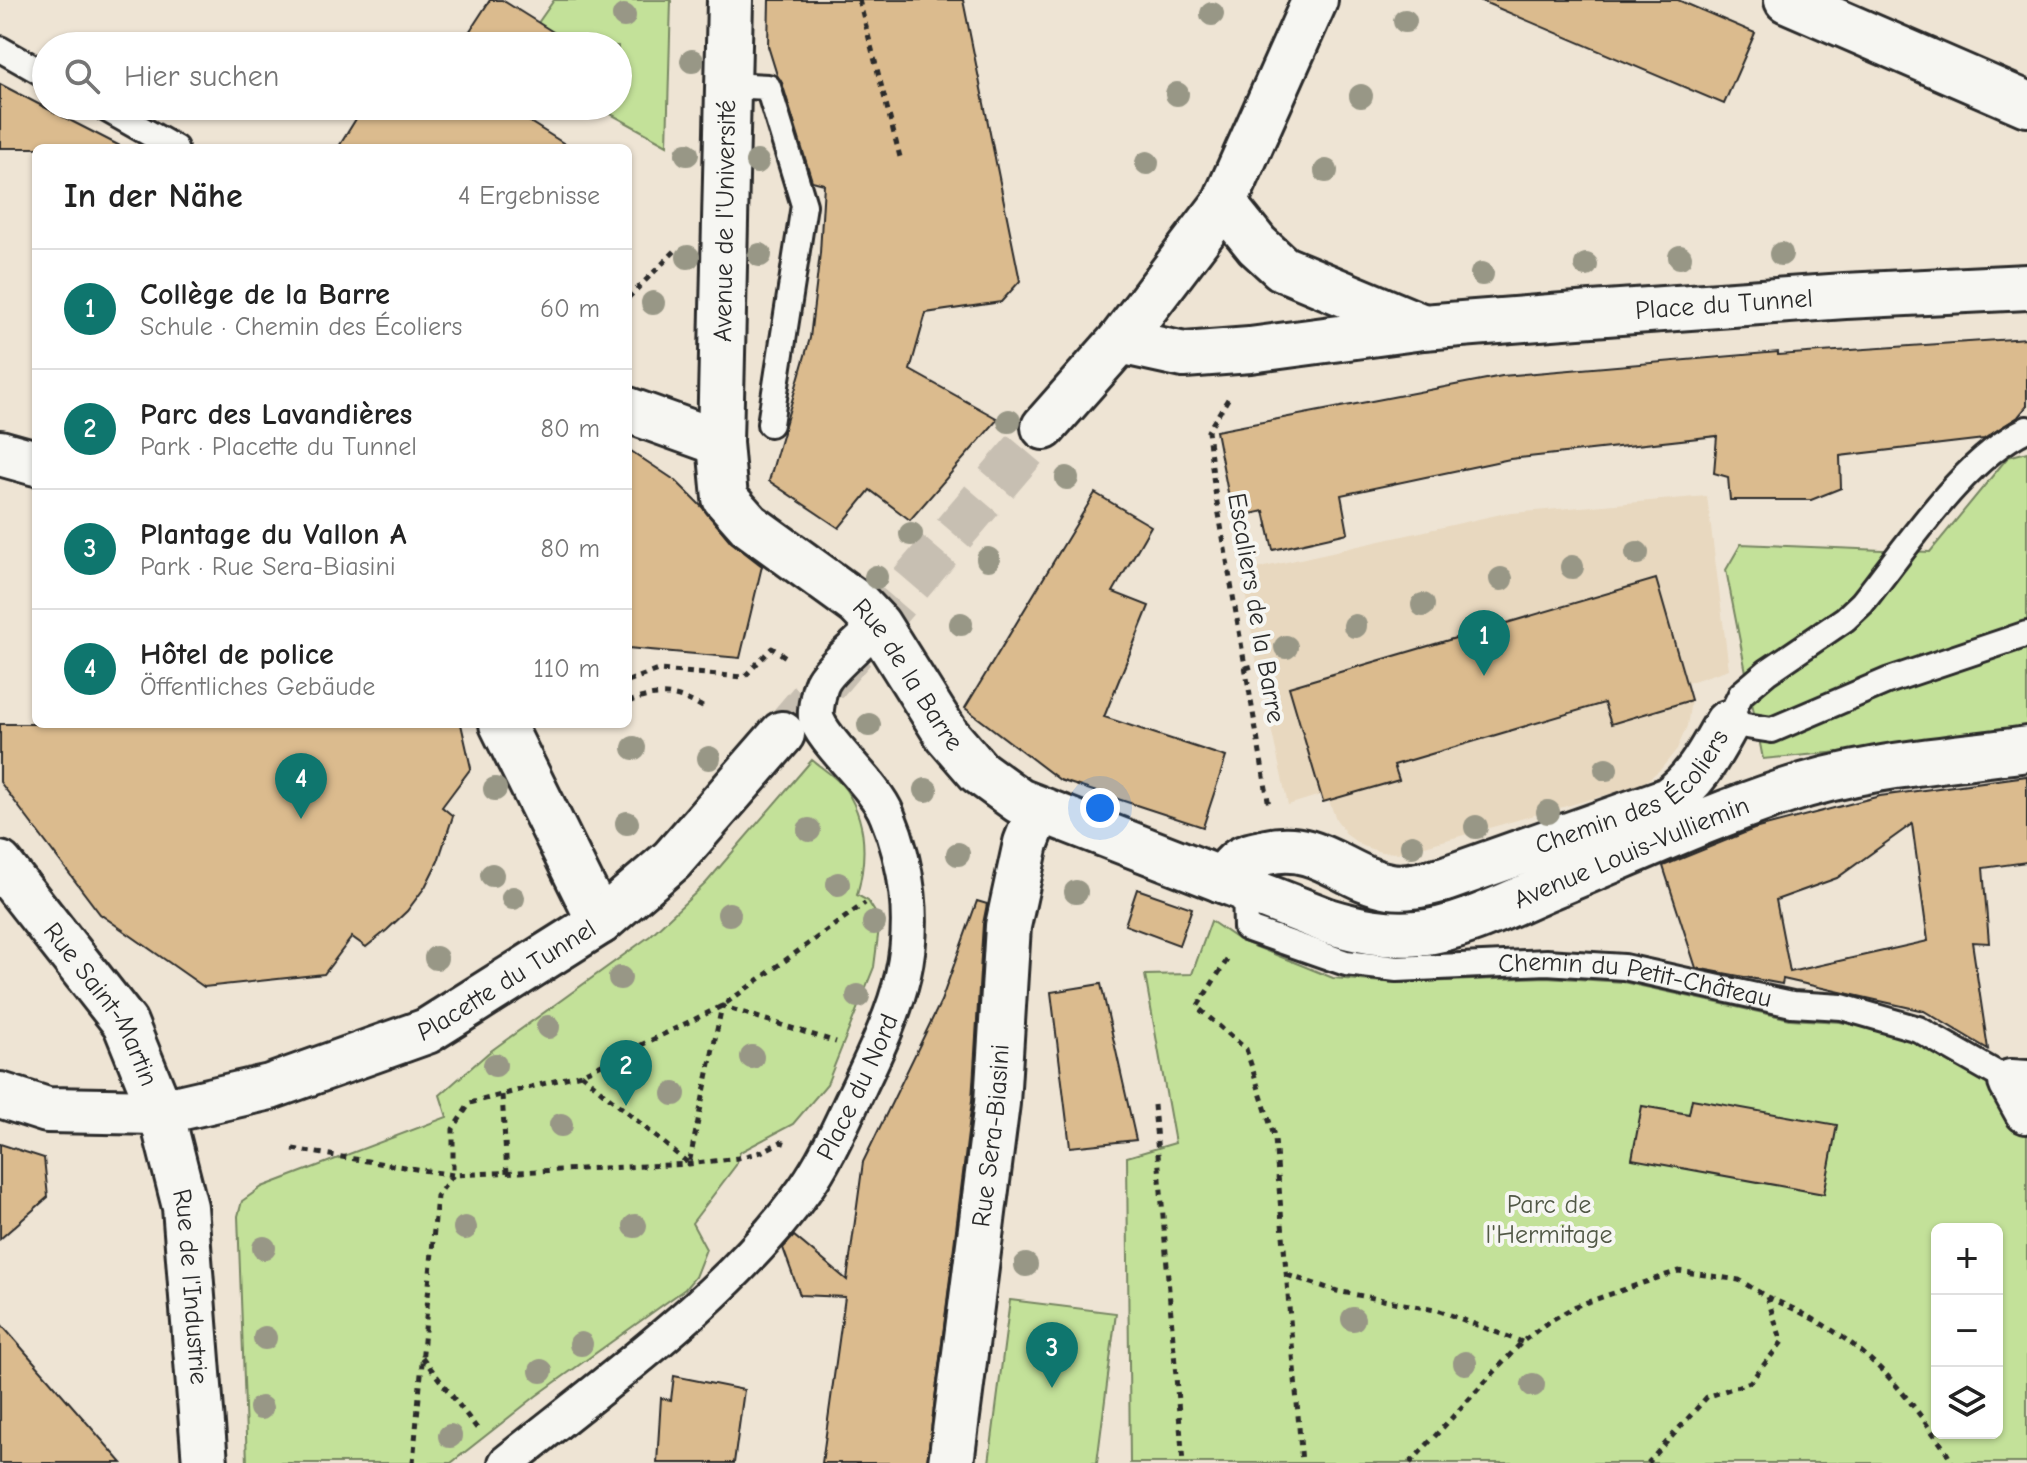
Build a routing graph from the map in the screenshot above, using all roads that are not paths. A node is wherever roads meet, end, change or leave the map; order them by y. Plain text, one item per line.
1 (730, 0) edge
2 (1315, 0) edge
3 (1787, 0) edge
4 (0, 49) edge
5 (32, 67) edge
6 (728, 85) junction
7 (2027, 104) edge
8 (126, 120) edge
9 (168, 144) edge
10 (1224, 204) junction
11 (2027, 287) edge
12 (1423, 327) junction
13 (1120, 341) junction
14 (632, 411) edge
15 (770, 424) dead end
16 (1044, 427) tunnel mouth
17 (2027, 429) edge
18 (720, 443) junction
19 (0, 453) edge
20 (32, 462) edge
21 (878, 625) junction
22 (2027, 634) edge
23 (1727, 723) junction
24 (504, 728) edge
25 (782, 734) tunnel mouth
26 (2027, 749) edge
27 (1039, 810) junction
28 (0, 864) edge
29 (1238, 899) junction
30 (600, 922) junction
31 (2022, 1092) edge
32 (0, 1095) edge
33 (161, 1112) junction
34 (495, 1450) edge
35 (205, 1463) edge
36 (951, 1463) edge

1 - 6 street, Avenue de l'Université
2 - 10 street
3 - 7 street
4 - 5 lane
6 - 15 lane
6 - 18 street, Avenue de l'Université
8 - 9 lane
10 - 12 street, Place du Tunnel
10 - 13 street
11 - 12 street, Place du Tunnel
12 - 13 street, Place du Tunnel
13 - 16 street
14 - 18 street
17 - 23 lane, Chemin des Écoliers
18 - 21 street, Rue de la Barre
19 - 20 street
21 - 27 street, Rue de la Barre
21 - 34 street, Place du Nord
22 - 23 lane
23 - 29 street, Chemin des Écoliers
24 - 30 street
25 - 30 street, Placette du Tunnel
26 - 29 street, Avenue Louis-Vulliemin
27 - 29 street, Rue de la Barre
27 - 36 street, Rue Sera-Biasini
28 - 33 street, Rue Saint-Martin
29 - 31 lane, Chemin du Petit-Château
30 - 33 street, Placette du Tunnel
32 - 33 street, Placette du Tunnel
33 - 35 street, Rue de l'Industrie

